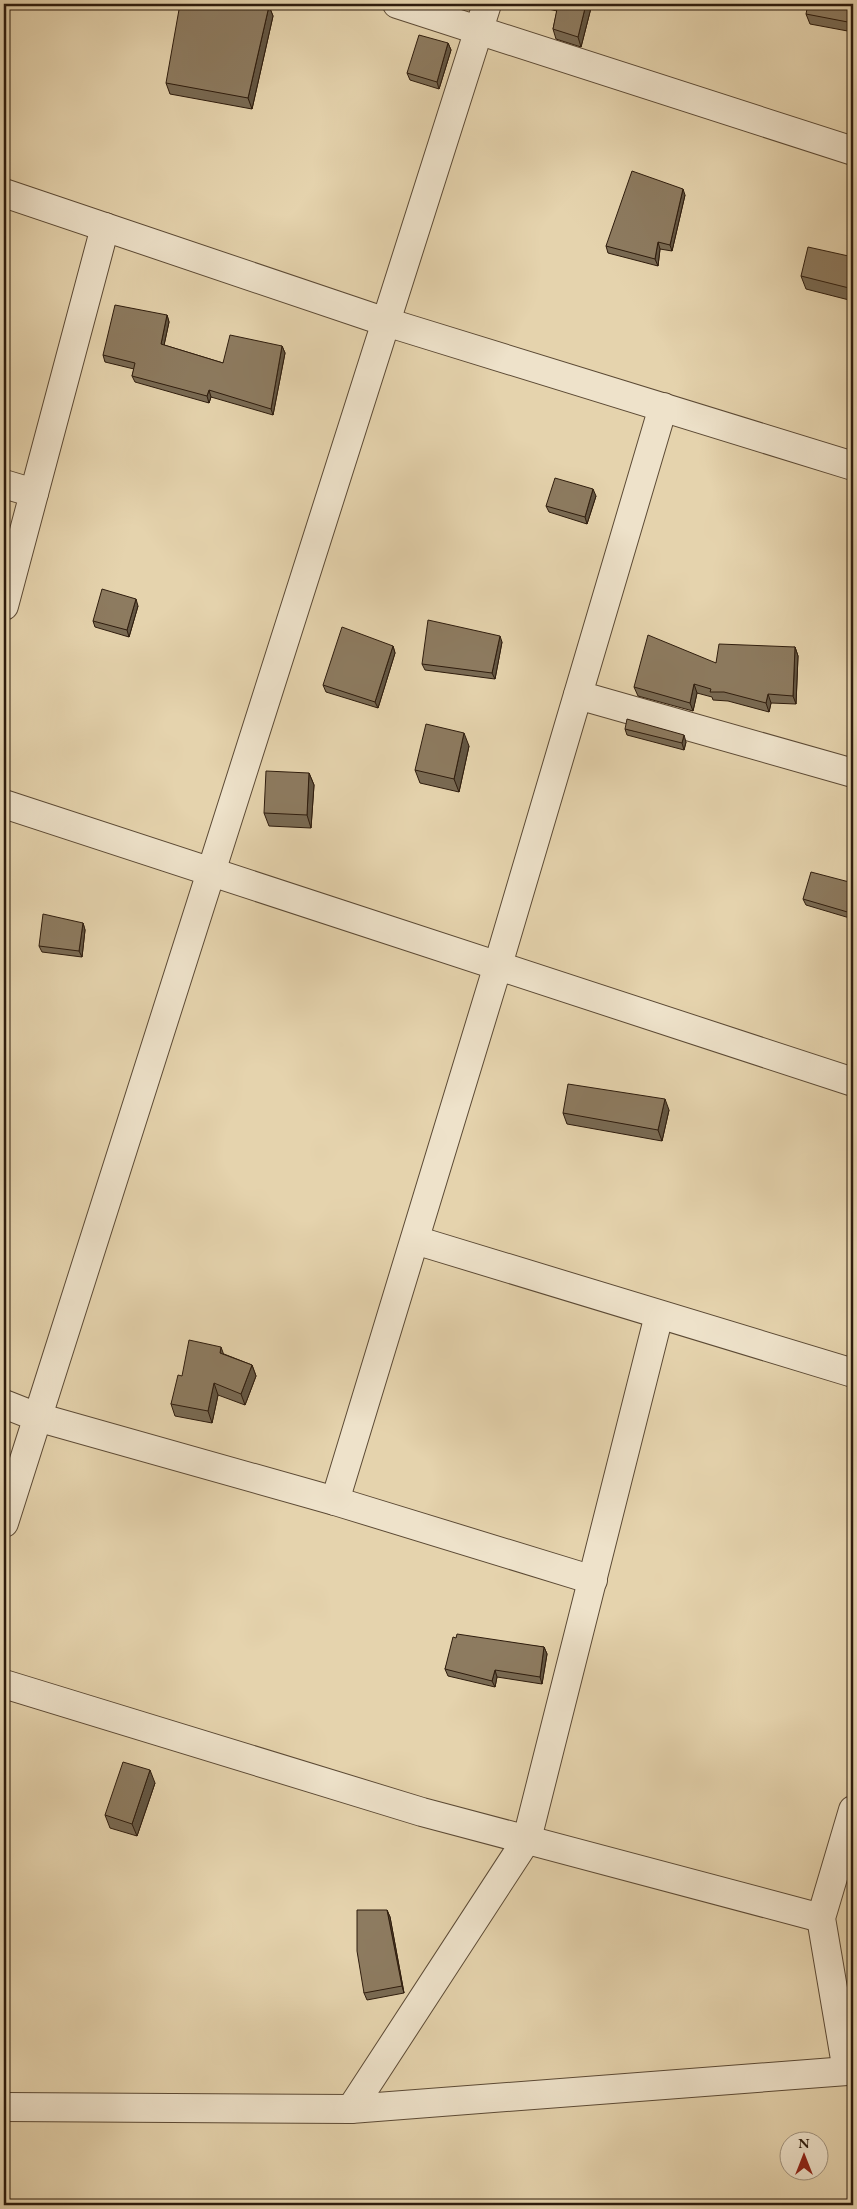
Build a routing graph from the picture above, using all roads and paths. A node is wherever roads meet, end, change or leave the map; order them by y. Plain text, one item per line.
1 (397, 4) edge
2 (488, 4) edge
3 (479, 30) junction
4 (853, 151) edge
5 (4, 193) edge
6 (105, 227) junction
7 (386, 322) junction
8 (662, 407) junction
9 (853, 466) edge
10 (4, 484) edge
11 (34, 493) junction
12 (4, 606) edge
13 (578, 695) junction
14 (853, 773) edge
15 (4, 804) edge
16 (211, 871) junction
17 (498, 965) junction
18 (853, 1082) edge
19 (415, 1240) junction
20 (659, 1315) junction
21 (853, 1373) edge
22 (4, 1404) edge
23 (38, 1417) junction
24 (335, 1501) junction
25 (4, 1523) edge
26 (592, 1580) junction
27 (4, 1684) edge
28 (853, 1810) edge
29 (527, 1839) junction
30 (821, 1918) junction
31 (850, 2069) edge
32 (4, 2107) edge
33 (351, 2109) junction

1 - 3 street
2 - 3 street
3 - 4 street
3 - 7 street
5 - 6 street
6 - 7 street
6 - 11 street
7 - 8 street
7 - 16 street
8 - 9 street
8 - 13 street
10 - 11 street
11 - 12 street
13 - 14 street
13 - 17 street
15 - 16 street
16 - 17 street
16 - 23 street
17 - 18 street
17 - 19 street
19 - 20 street
19 - 24 street
20 - 21 street
20 - 26 street
22 - 23 street
23 - 24 street
23 - 25 street
24 - 26 street
26 - 29 street
27 - 29 street
28 - 30 street
29 - 30 street
29 - 33 street
30 - 31 street
31 - 33 street
32 - 33 street

